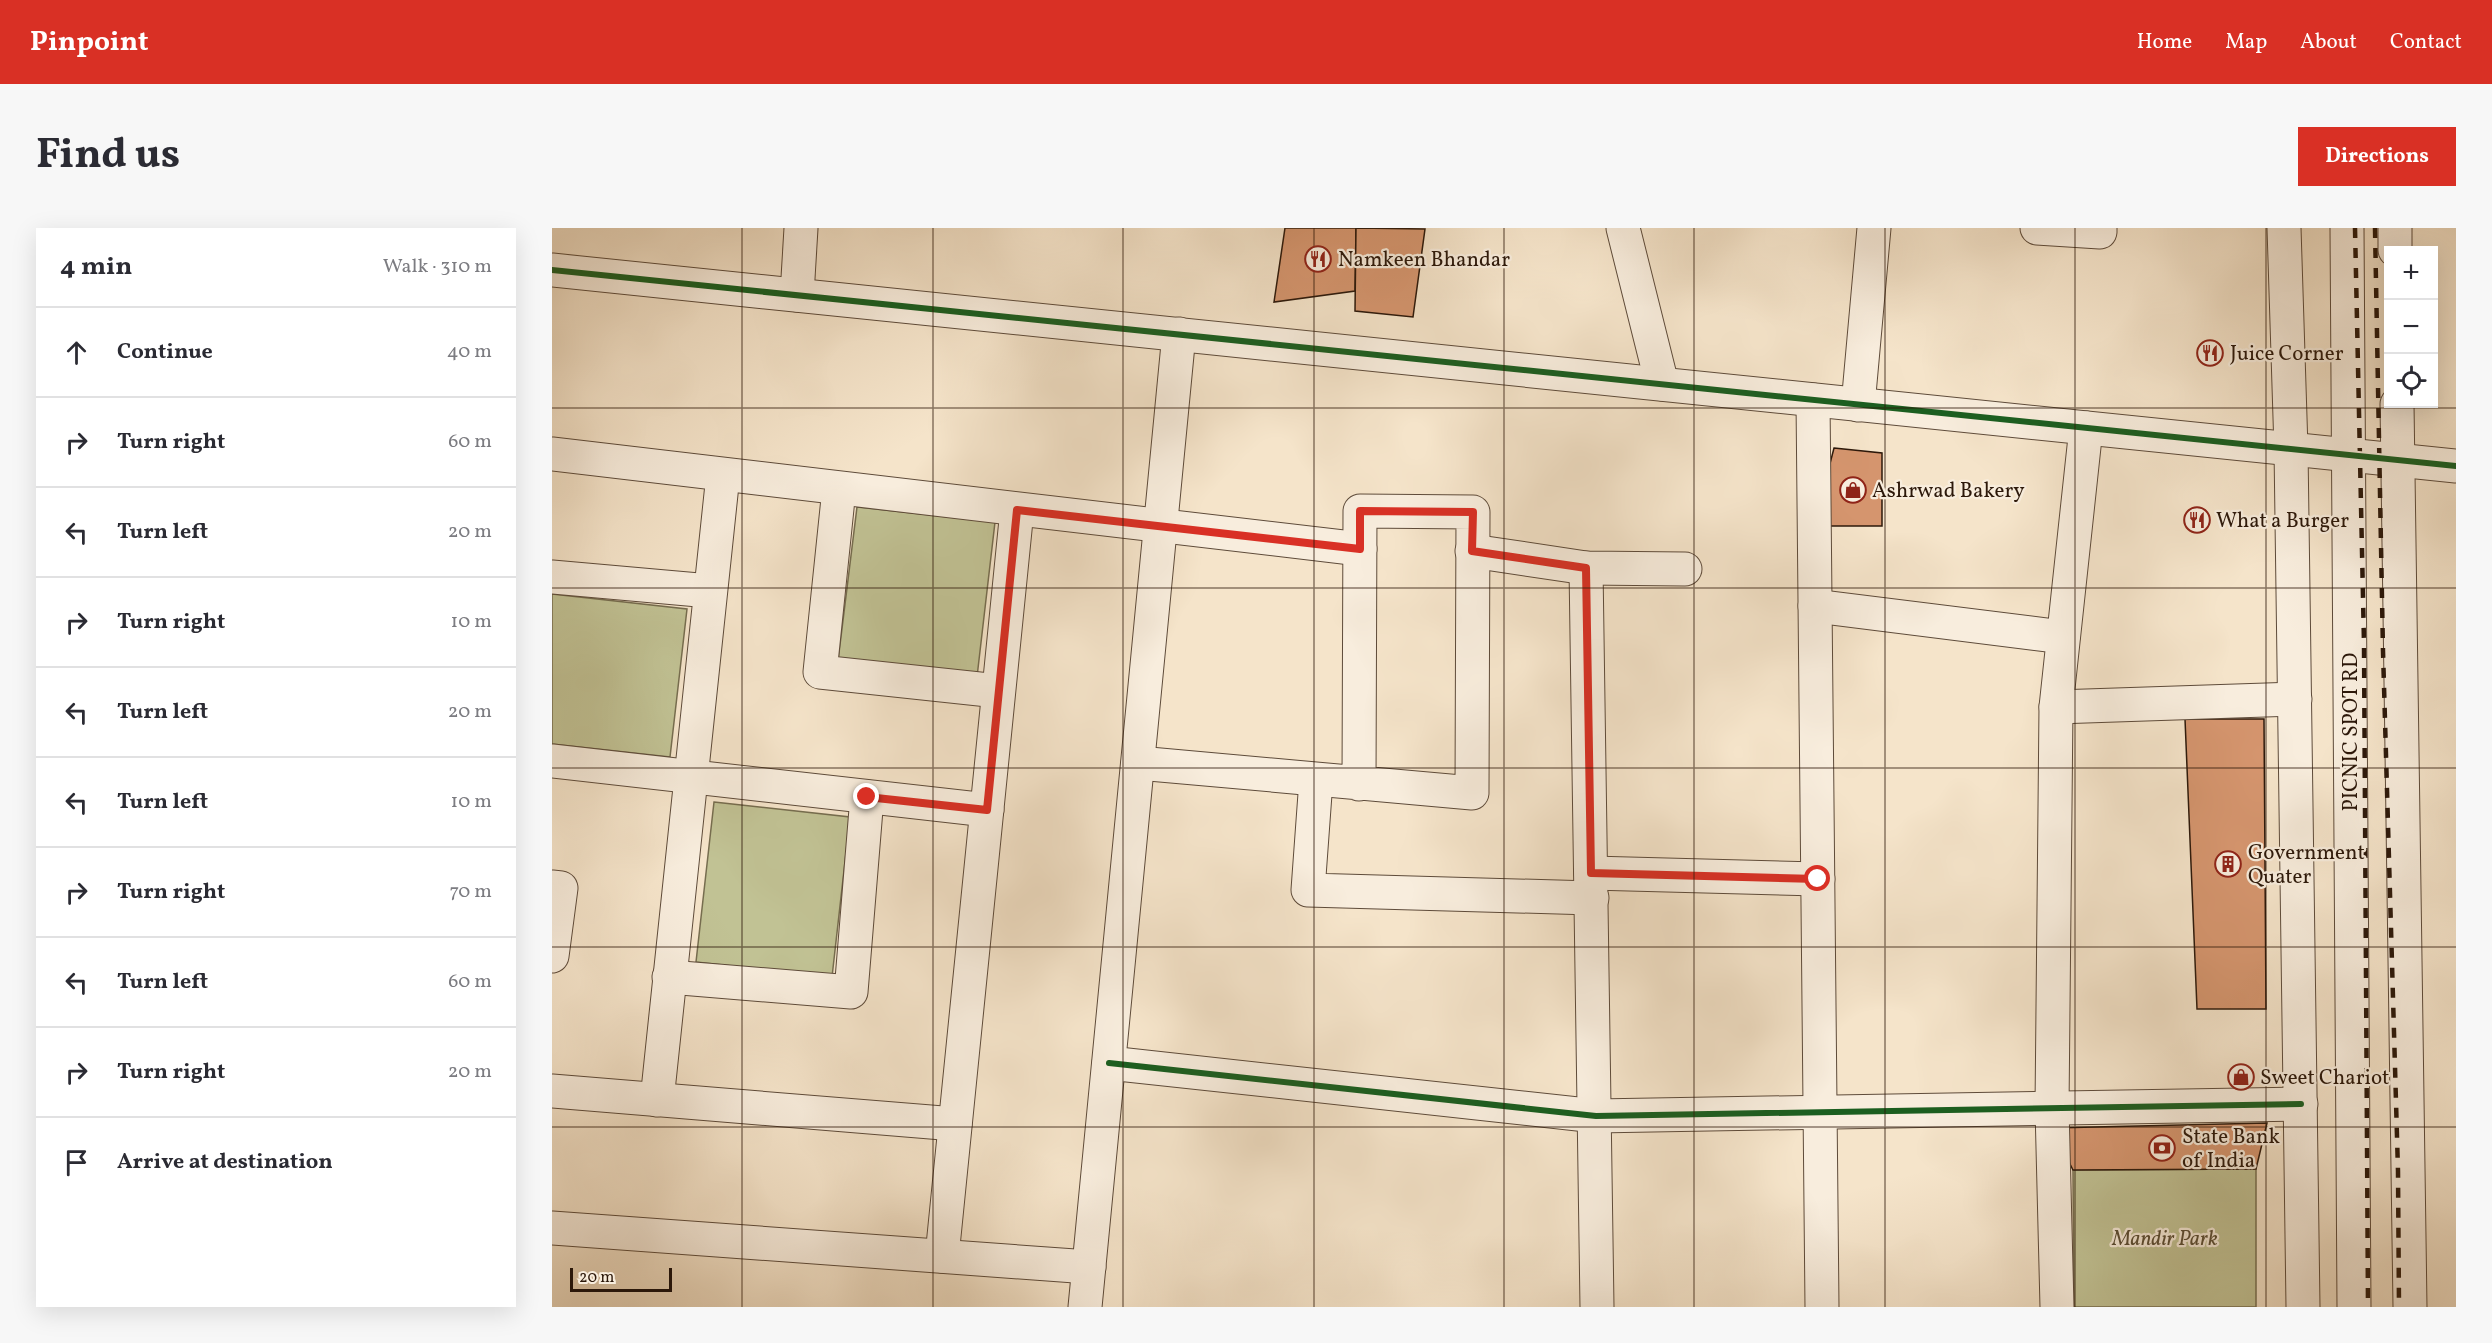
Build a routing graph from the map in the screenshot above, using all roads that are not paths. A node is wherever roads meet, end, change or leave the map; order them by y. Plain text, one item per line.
1 (801, 228) edge
2 (1623, 228) edge
3 (1874, 228) edge
4 (2037, 228) edge
5 (2100, 228) edge
6 (2284, 228) edge
7 (2347, 228) edge
8 (2395, 228) edge
9 (2395, 246) edge
10 (552, 270) edge
11 (797, 295) junction
12 (1179, 334) junction
13 (1662, 384) junction
14 (1813, 399) junction
15 (1858, 405) junction
16 (2397, 408) edge
17 (2086, 428) junction
18 (2291, 449) junction
19 (552, 454) edge
20 (2348, 455) junction
21 (2398, 460) junction
22 (2456, 466) edge
23 (723, 475) junction
24 (839, 489) junction
25 (1017, 510) junction
26 (1160, 527) junction
27 (1360, 549) junction
28 (1472, 551) junction
29 (1586, 568) junction
30 (1685, 569) dead end
31 (552, 577) edge
32 (710, 591) junction
33 (1815, 606) junction
34 (2063, 638) junction
35 (998, 691) junction
36 (2295, 699) junction
37 (2056, 706) junction
38 (552, 761) edge
39 (1138, 763) junction
40 (691, 776) junction
41 (1316, 780) junction
42 (1359, 784) junction
43 (867, 797) junction
44 (987, 810) junction
45 (1818, 879) junction
46 (1592, 886) junction
47 (552, 887) edge
48 (552, 956) edge
49 (669, 977) junction
50 (1109, 1063) junction
51 (552, 1091) edge
52 (657, 1100) junction
53 (2301, 1104) junction
54 (2052, 1108) junction
55 (1820, 1112) junction
56 (1596, 1116) junction
57 (955, 1124) junction
58 (552, 1228) edge
59 (942, 1256) junction
60 (1089, 1267) junction
61 (1085, 1307) edge
62 (1597, 1307) edge
63 (1822, 1307) edge
64 (2057, 1307) edge
65 (2303, 1307) edge
66 (2354, 1307) edge
67 (2410, 1307) edge

1 - 11 street
2 - 13 street
3 - 15 street
4 - 5 street
6 - 18 street
7 - 20 street, PICNIC SPOT RD
8 - 9 street
10 - 11 street
11 - 12 street
12 - 13 street
12 - 26 street
13 - 14 street
14 - 15 street
14 - 33 street
15 - 17 street
16 - 21 street
17 - 18 street
17 - 34 street
18 - 20 street
18 - 36 street
19 - 23 street
20 - 21 street
20 - 66 street, PICNIC SPOT RD
21 - 22 street
21 - 67 street
23 - 24 street
23 - 32 street
24 - 25 street
24 - 35 street
25 - 26 street
25 - 35 street
26 - 27 street
26 - 39 street
27 - 28 street
27 - 42 street
28 - 29 street
28 - 42 street
29 - 30 street
29 - 46 street
31 - 32 street
32 - 40 street
33 - 34 street
33 - 45 street
34 - 37 street
35 - 44 street
36 - 37 street
36 - 53 street
37 - 54 street
38 - 40 street
39 - 41 street
39 - 50 street
40 - 43 street
40 - 49 street
41 - 42 street
41 - 46 street
43 - 44 street
43 - 49 street
44 - 57 street
45 - 46 street
45 - 55 street
46 - 56 street
47 - 48 street
49 - 52 street
50 - 56 street
50 - 60 street
51 - 52 street
52 - 57 street
53 - 54 street
53 - 65 street
54 - 55 street
54 - 64 street
55 - 56 street
55 - 63 street
56 - 62 street
57 - 59 street
58 - 59 street
59 - 60 street
60 - 61 street

